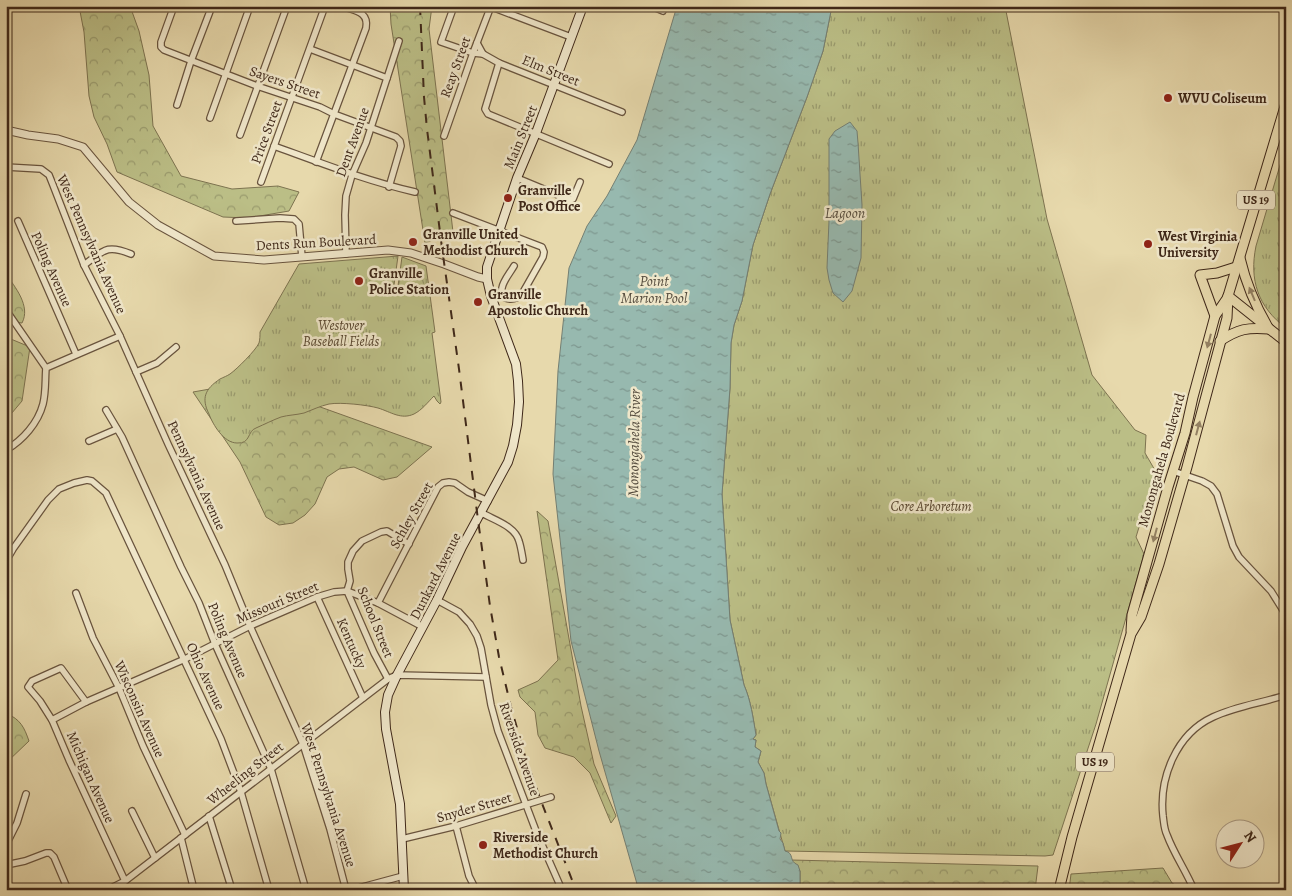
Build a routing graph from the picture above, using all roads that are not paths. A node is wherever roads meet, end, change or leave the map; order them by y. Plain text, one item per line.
1 (174, 6) edge
2 (212, 6) edge
3 (250, 6) edge
4 (287, 6) edge
5 (325, 6) edge
6 (342, 6) edge
7 (454, 6) edge
8 (490, 6) edge
9 (583, 6) edge
10 (651, 6) edge
11 (662, 11) dead end
12 (571, 37) junction
13 (399, 42) dead end
14 (478, 43) junction
15 (310, 48) junction
16 (473, 54) junction
17 (483, 54) junction
18 (191, 61) junction
19 (499, 63) junction
20 (352, 65) junction
21 (226, 74) junction
22 (387, 78) junction
23 (554, 84) junction
24 (257, 86) junction
25 (292, 97) junction
26 (1286, 103) edge
27 (176, 105) dead end
28 (622, 112) dead end
29 (334, 114) junction
30 (210, 118) dead end
31 (371, 128) junction
32 (6, 130) edge
33 (536, 133) junction
34 (240, 135) dead end
35 (444, 136) dead end
36 (274, 146) junction
37 (316, 162) junction
38 (609, 164) dead end
39 (6, 167) edge
40 (352, 175) junction
41 (517, 178) junction
42 (261, 182) dead end
43 (580, 182) dead end
44 (390, 187) junction
45 (415, 192) dead end
46 (453, 213) dead end
47 (18, 221) dead end
48 (236, 221) dead end
49 (500, 230) junction
50 (131, 254) dead end
51 (346, 254) junction
52 (302, 257) junction
53 (1240, 257) junction
54 (84, 265) junction
55 (514, 266) dead end
56 (1236, 267) junction
57 (486, 278) junction
58 (503, 296) junction
59 (1228, 296) junction
60 (493, 300) junction
61 (6, 310) edge
62 (1215, 316) junction
63 (1269, 330) junction
64 (120, 336) junction
65 (1220, 341) junction
66 (1286, 342) edge
67 (176, 347) dead end
68 (76, 354) junction
69 (46, 368) junction
70 (136, 372) junction
71 (106, 410) dead end
72 (117, 429) junction
73 (90, 441) dead end
74 (6, 450) edge
75 (1173, 471) junction
76 (1184, 475) junction
77 (488, 501) junction
78 (482, 512) junction
79 (409, 544) junction
80 (523, 560) dead end
81 (6, 561) edge
82 (347, 591) junction
83 (76, 593) dead end
84 (317, 598) junction
85 (437, 600) junction
86 (378, 603) junction
87 (1286, 615) edge
88 (250, 626) junction
89 (423, 627) junction
90 (1131, 634) junction
91 (215, 644) junction
92 (185, 659) junction
93 (397, 675) junction
94 (486, 678) junction
95 (388, 679) junction
96 (119, 688) junction
97 (1286, 695) edge
98 (363, 698) junction
99 (86, 702) junction
100 (52, 720) junction
101 (303, 744) junction
102 (271, 768) junction
103 (241, 792) junction
104 (26, 794) dead end
105 (551, 797) dead end
106 (526, 805) junction
107 (132, 811) dead end
108 (209, 816) junction
109 (456, 826) junction
110 (183, 836) junction
111 (402, 839) junction
112 (6, 845) edge
113 (155, 858) junction
114 (6, 865) edge
115 (403, 876) junction
116 (125, 881) junction
117 (118, 887) edge
118 (68, 890) edge
119 (107, 890) edge
120 (194, 890) edge
121 (232, 890) edge
122 (269, 890) edge
123 (306, 890) edge
124 (346, 890) edge
125 (351, 890) edge
126 (404, 890) edge
127 (476, 890) edge
128 (562, 890) edge
129 (1059, 890) edge
130 (1194, 890) edge

1 - 18 street, Sayers Street
2 - 18 street
3 - 21 street
4 - 24 street
5 - 15 street, Price Street
6 - 20 street
7 - 16 street
8 - 12 street
8 - 14 street, Reay Street
9 - 12 main road, Main Street
10 - 11 street
12 - 23 main road, Main Street
13 - 22 street, Dent Avenue
14 - 16 street, Reay Street
14 - 17 street
15 - 20 street
15 - 25 street, Price Street
16 - 17 street
16 - 35 street, Reay Street
17 - 19 street, Elm Street
18 - 21 street, Sayers Street
18 - 27 street
19 - 23 street, Elm Street
19 - 33 street
20 - 22 street
20 - 29 street
21 - 24 street, Sayers Street
21 - 30 street
22 - 31 street, Dent Avenue
23 - 28 street, Elm Street
23 - 33 main road, Main Street
24 - 25 street, Sayers Street
24 - 34 street
25 - 29 street, Sayers Street
25 - 36 street, Price Street
26 - 53 main road, Monongahela Boulevard / US 19
29 - 31 street, Sayers Street
29 - 37 street
31 - 40 street, Dent Avenue
31 - 44 street, Sayers Street
32 - 52 street, Dents Run Boulevard
33 - 38 street
33 - 41 main road, Main Street
36 - 37 street
36 - 42 street, Price Street
37 - 40 street
39 - 54 street, West Pennsylvania Avenue
40 - 44 street
40 - 51 street, Dent Avenue
41 - 43 street
41 - 49 main road, Main Street
44 - 45 street
46 - 49 street
47 - 68 street, Poling Avenue
48 - 52 street
49 - 57 main road, Main Street
49 - 58 street
50 - 54 street
51 - 52 street, Dents Run Boulevard
51 - 57 street, Dents Run Boulevard
53 - 56 main road, Monongahela Boulevard / US 19
63 -> 53 main road
54 - 64 street, West Pennsylvania Avenue
55 - 58 street
56 - 59 main road, Monongahela Boulevard / US 19
56 - 62 main road
57 - 60 main road, Dunkard Avenue
58 - 60 street
59 - 62 main road, Monongahela Boulevard / US 19
59 - 63 main road
59 - 65 main road, Monongahela Boulevard / US 19
60 - 77 main road, Dunkard Avenue
61 - 69 street
62 -> 75 main road, Monongahela Boulevard / US 19
63 - 65 main road
63 - 66 main road
64 - 68 street
64 - 70 street, Pennsylvania Avenue
76 -> 65 main road, Monongahela Boulevard / US 19
67 - 70 street
68 - 69 street
69 - 74 street
70 - 88 street, Pennsylvania Avenue
71 - 72 street, Poling Avenue
72 - 73 street
72 - 91 street, Poling Avenue
75 - 76 street
75 -> 90 main road, Monongahela Boulevard / US 19
76 - 87 street
76 - 90 main road, Monongahela Boulevard / US 19
77 - 78 main road, Dunkard Avenue
77 - 79 street, Schley Street
78 - 80 street
78 - 85 main road, Dunkard Avenue
79 - 82 street, School Street
79 - 86 street, Schley Street
81 - 92 street, Ohio Avenue
82 - 84 street, Missouri Street
82 - 86 street
82 - 95 street, School Street
83 - 96 street, Wisconsin Avenue
84 - 88 street, Missouri Street
84 - 98 street, Kentucky
85 - 89 main road, Dunkard Avenue
85 - 94 street, Riverside Avenue
86 - 89 street
88 - 91 street, Missouri Street
88 - 101 street, West Pennsylvania Avenue
89 - 93 main road, Dunkard Avenue
90 - 129 main road, Monongahela Boulevard / US 19
91 - 92 street, Missouri Street
91 - 102 street, Poling Avenue
92 - 96 street, Missouri Street
92 - 103 street, Ohio Avenue
93 - 94 street
93 - 95 street, Wheeling Street
93 - 111 main road, Dunkard Avenue
94 - 106 street, Riverside Avenue
95 - 98 street, Wheeling Street
96 - 99 street, Missouri Street
96 - 110 street, Wisconsin Avenue
97 - 130 street
98 - 101 street, Wheeling Street
99 - 100 street, Missouri Street
99 - 100 street, Michigan Avenue
100 - 116 street, Michigan Avenue
101 - 102 street, Wheeling Street
101 - 124 street, West Pennsylvania Avenue
102 - 103 street, Wheeling Street
102 - 123 street, Poling Avenue
103 - 108 street, Wheeling Street
103 - 122 street, Ohio Avenue
104 - 112 street
105 - 106 street, Snyder Street
106 - 109 street, Snyder Street
106 - 128 street, Riverside Avenue
107 - 113 street
108 - 110 street, Wheeling Street
108 - 121 street
109 - 111 street, Snyder Street
109 - 127 street
110 - 113 street, Wheeling Street
110 - 120 street, Wisconsin Avenue
111 - 115 main road, Dunkard Avenue
113 - 116 street, Wheeling Street
114 - 118 street
115 - 125 street
115 - 126 main road, Dunkard Avenue
116 - 117 street, Wheeling Street
117 - 119 street, Wheeling Street

